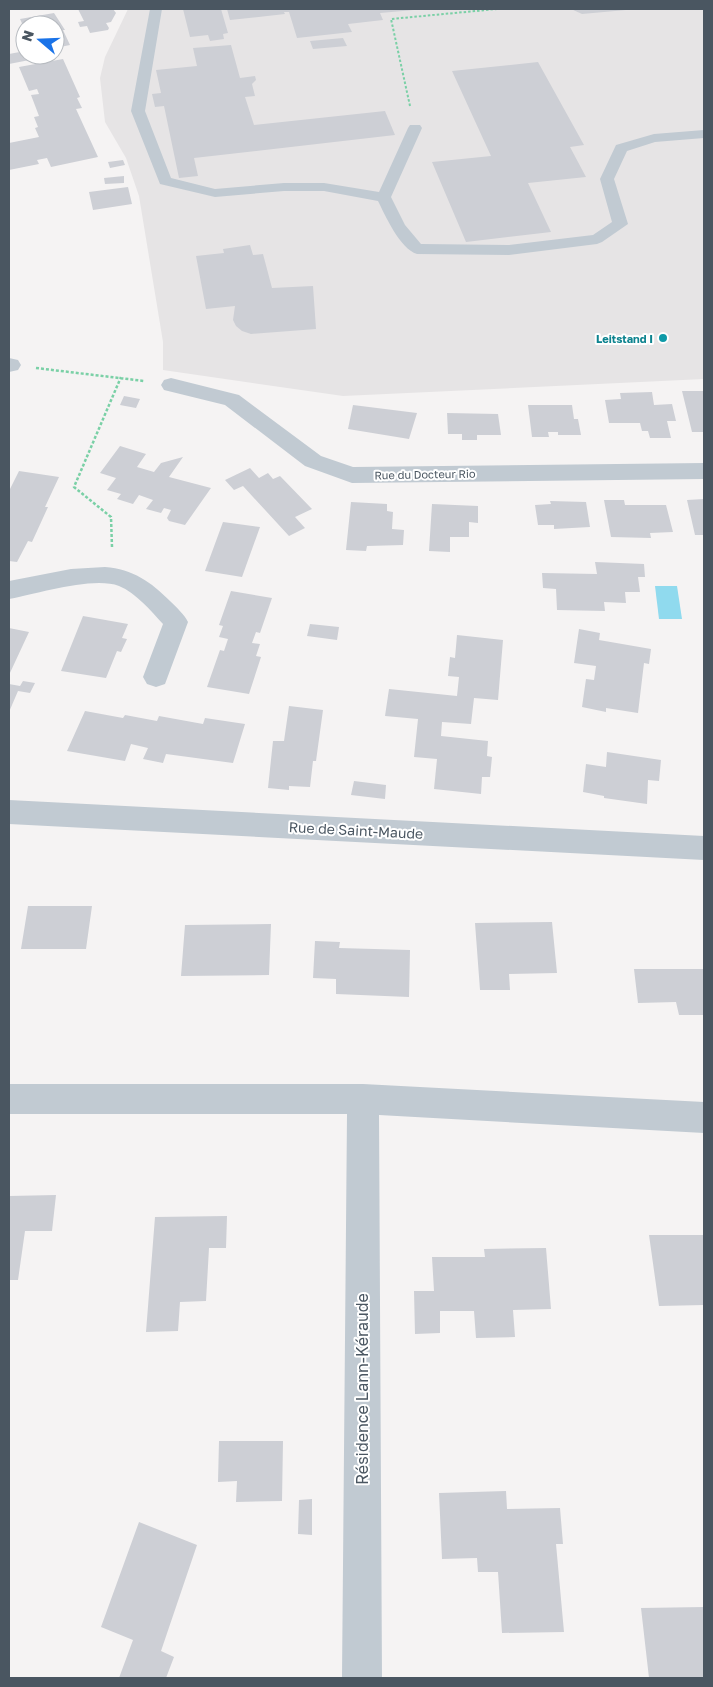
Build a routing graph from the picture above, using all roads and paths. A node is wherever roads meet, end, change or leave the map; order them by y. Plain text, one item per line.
1 (156, 9) edge
2 (497, 9) edge
3 (415, 128) joint
4 (704, 134) edge
5 (384, 197) junction
6 (10, 365) edge
7 (121, 378) junction
8 (171, 385) joint
9 (704, 471) edge
10 (113, 575) junction
11 (9, 590) edge
12 (156, 677) dead end
13 (9, 812) edge
14 (704, 848) edge
15 (9, 1099) edge
16 (363, 1100) junction
17 (704, 1117) edge
18 (362, 1678) edge

1 - 5 lane
2 - 3 path
3 - 5 lane
4 - 5 lane
6 - 7 path
7 - 8 path
7 - 10 path
8 - 9 street, Rue du Docteur Rio
10 - 11 street
10 - 12 street
13 - 14 street, Rue de Saint-Maude
15 - 16 street
16 - 17 street
16 - 18 street, Résidence Lann-Kéraude

